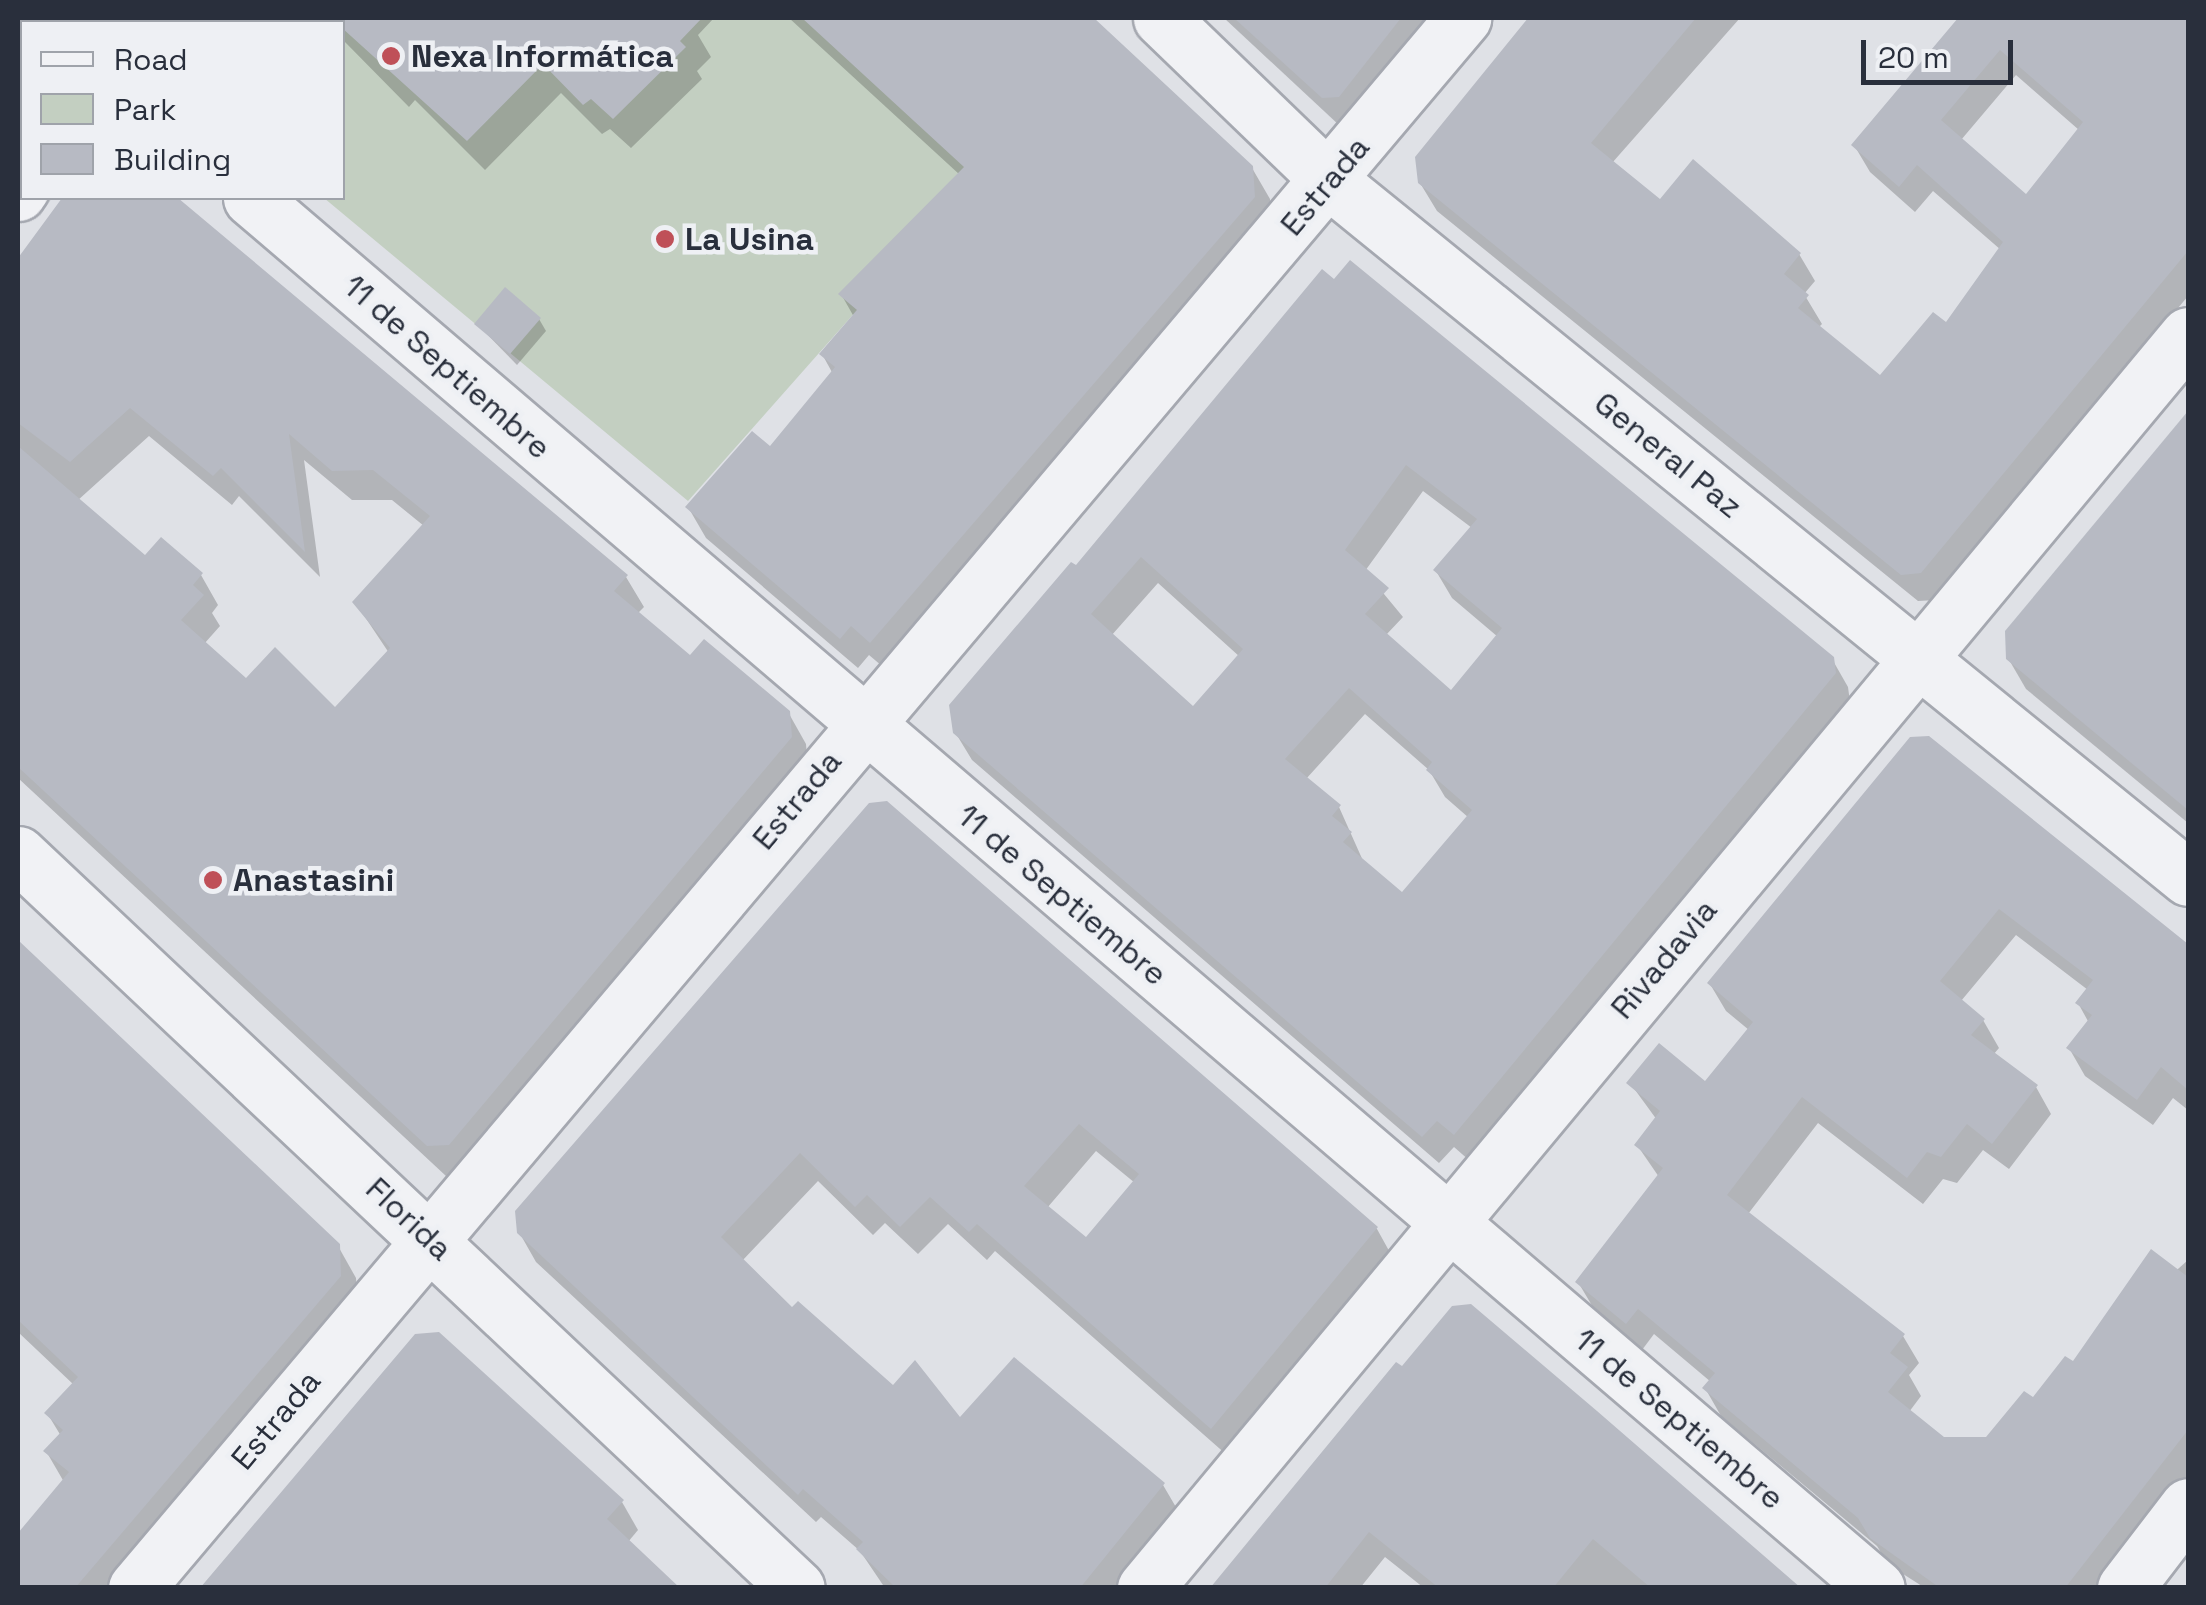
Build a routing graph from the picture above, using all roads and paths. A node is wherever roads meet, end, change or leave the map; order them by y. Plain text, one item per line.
1 (1160, 18) edge
2 (1463, 18) edge
3 (1331, 182) junction
4 (253, 200) edge
5 (2188, 335) edge
6 (1917, 656) junction
7 (862, 724) junction
8 (18, 854) edge
9 (2188, 878) edge
10 (1446, 1222) junction
11 (429, 1238) junction
12 (2188, 1506) edge
13 (136, 1588) edge
14 (796, 1588) edge
15 (1144, 1588) edge
16 (1877, 1588) edge
17 (2125, 1588) edge

1 - 3 street, General Paz
2 - 3 street, Estrada
3 - 6 street, General Paz
3 - 7 street, Estrada
4 - 7 street, 11 de Septiembre
5 - 6 street, Rivadavia
6 - 9 street, General Paz
6 - 10 street, Rivadavia
7 - 10 street, 11 de Septiembre
7 - 11 street, Estrada
8 - 11 street, Florida
10 - 15 street, Rivadavia
10 - 16 street, 11 de Septiembre
11 - 13 street, Estrada
11 - 14 street, Florida
12 - 17 street

